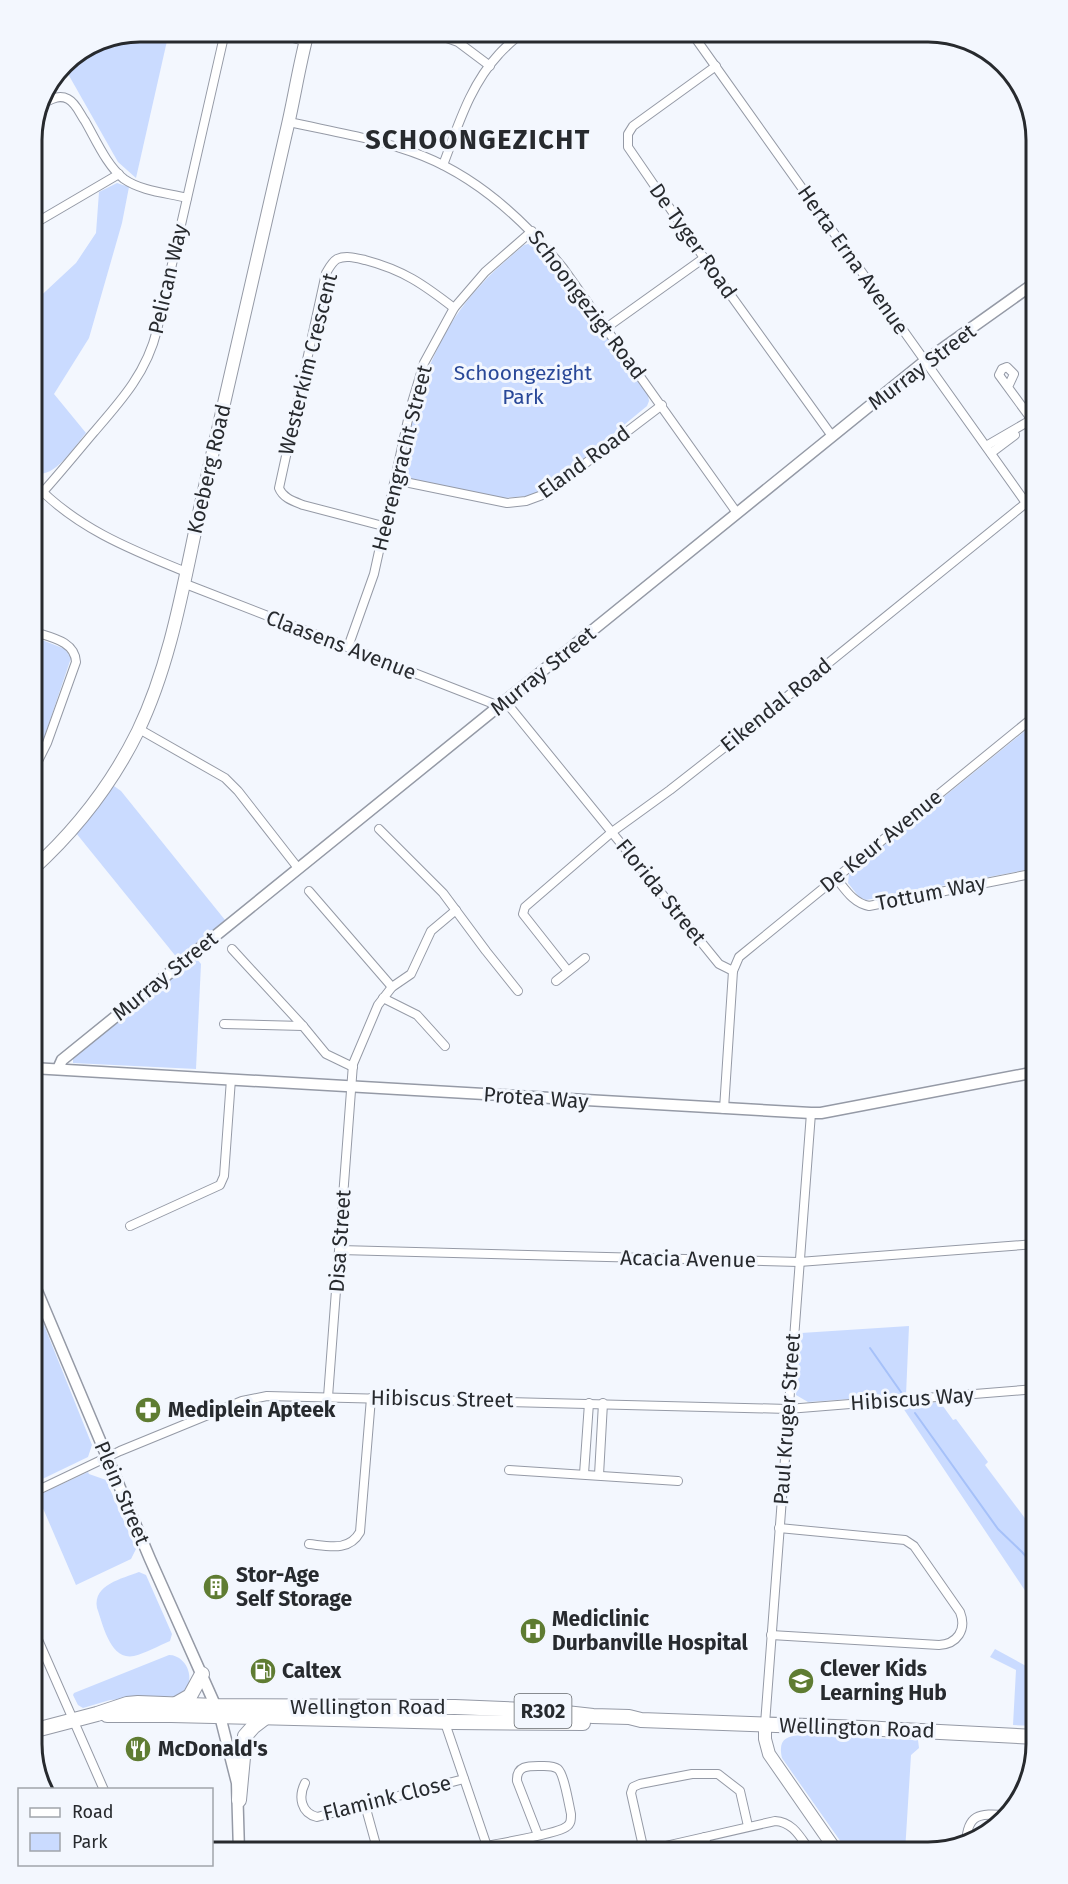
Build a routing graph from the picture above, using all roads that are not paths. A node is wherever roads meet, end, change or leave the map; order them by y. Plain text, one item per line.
1 (223, 42) edge
2 (305, 42) edge
3 (458, 42) edge
4 (512, 42) edge
5 (698, 42) edge
6 (490, 66) junction
7 (716, 66) junction
8 (51, 100) edge
9 (289, 122) junction
10 (443, 165) junction
11 (119, 174) junction
12 (187, 198) junction
13 (42, 219) edge
14 (532, 231) junction
15 (704, 258) junction
16 (1026, 289) edge
17 (454, 308) junction
18 (606, 328) junction
19 (925, 361) junction
20 (1008, 387) dead end
21 (662, 405) junction
22 (1026, 414) edge
23 (1026, 425) edge
24 (832, 436) junction
25 (988, 450) junction
26 (395, 480) junction
27 (42, 493) joint
28 (1026, 503) joint
29 (737, 513) junction
30 (383, 526) junction
31 (184, 578) junction
32 (42, 635) edge
33 (348, 647) junction
34 (502, 704) junction
35 (1026, 723) edge
36 (139, 729) junction
37 (42, 753) edge
38 (379, 830) dead end
39 (612, 832) junction
40 (42, 860) edge
41 (298, 868) junction
42 (1026, 875) edge
43 (836, 878) junction
44 (309, 891) dead end
45 (456, 910) junction
46 (232, 949) dead end
47 (585, 958) dead end
48 (568, 971) junction
49 (733, 971) junction
50 (556, 981) dead end
51 (392, 987) junction
52 (518, 991) dead end
53 (383, 998) junction
54 (224, 1024) dead end
55 (303, 1026) junction
56 (445, 1046) dead end
57 (353, 1067) junction
58 (42, 1068) edge
59 (58, 1069) junction
60 (1026, 1074) edge
61 (231, 1079) junction
62 (352, 1086) junction
63 (724, 1109) junction
64 (811, 1113) junction
65 (130, 1226) dead end
66 (1026, 1245) edge
67 (340, 1250) junction
68 (799, 1262) junction
69 (42, 1303) edge
70 (1026, 1390) edge
71 (328, 1397) junction
72 (371, 1398) junction
73 (589, 1403) junction
74 (603, 1404) junction
75 (788, 1409) junction
76 (107, 1457) junction
77 (509, 1470) dead end
78 (584, 1474) junction
79 (599, 1475) junction
80 (678, 1481) dead end
81 (42, 1488) edge
82 (779, 1528) junction
83 (309, 1544) dead end
84 (771, 1635) junction
85 (42, 1648) edge
86 (202, 1674) junction
87 (175, 1704) junction
88 (450, 1707) junction
89 (218, 1711) junction
90 (97, 1714) junction
91 (266, 1717) junction
92 (75, 1720) junction
93 (641, 1720) junction
94 (449, 1724) junction
95 (765, 1724) junction
96 (42, 1728) edge
97 (1026, 1737) edge
98 (464, 1779) junction
99 (305, 1783) dead end
100 (103, 1788) edge
101 (238, 1800) junction
102 (365, 1805) junction
103 (996, 1814) edge
104 (748, 1826) junction
105 (967, 1834) edge
106 (538, 1835) junction
107 (705, 1837) junction
108 (239, 1842) edge
109 (375, 1842) edge
110 (486, 1842) edge
111 (513, 1842) edge
112 (639, 1842) edge
113 (684, 1842) edge
114 (706, 1842) edge
115 (804, 1842) edge
116 (830, 1842) edge

1 - 12 street, Pelican Way
2 - 9 main road, Koeberg Road
3 - 6 street
4 - 6 street
5 - 7 street, Herta Erna Avenue
6 - 10 street
7 - 15 street, De Tyger Road
7 - 19 street, Herta Erna Avenue
8 - 11 street
9 - 10 street, Schoongezigt Road
9 - 31 main road, Koeberg Road
10 - 14 street, Schoongezigt Road
11 - 12 street
11 - 13 street
12 - 27 street, Pelican Way
14 - 17 street, Heerengracht Street
14 - 18 street, Schoongezigt Road
15 - 18 street
15 - 24 street, De Tyger Road
16 - 19 street, Murray Street
17 - 26 street, Heerengracht Street
17 - 30 street, Westerkim Crescent
18 - 21 street, Schoongezigt Road
19 - 24 street, Murray Street
19 - 25 street, Herta Erna Avenue
20 - 22 street
21 - 26 street, Eland Road
21 - 29 street, Schoongezigt Road
23 - 25 street
24 - 29 street, Murray Street
25 - 28 street, Herta Erna Avenue
26 - 30 street, Heerengracht Street
27 - 31 street, Claasens Avenue
28 - 39 street, Eikendal Road
29 - 34 street, Murray Street
30 - 33 street, Heerengracht Street
31 - 33 street, Claasens Avenue
31 - 36 main road, Koeberg Road
32 - 37 street
33 - 34 street, Claasens Avenue
34 - 39 street, Florida Street
34 - 41 street, Murray Street
35 - 43 street, De Keur Avenue
36 - 40 main road, Koeberg Road
36 - 41 street
38 - 45 street
39 - 48 street, Eikendal Road
39 - 49 street, Florida Street
41 - 59 street, Murray Street
42 - 43 street, Tottum Way
43 - 49 street, De Keur Avenue
44 - 51 street
45 - 51 street, Disa Street
45 - 52 street
46 - 55 street
47 - 48 street
48 - 50 street
49 - 63 street
51 - 53 street, Disa Street
53 - 56 street
53 - 57 street, Disa Street
54 - 55 street
55 - 57 street
57 - 62 street, Disa Street
58 - 59 street, Protea Way
59 - 61 street, Protea Way
60 - 64 street, Protea Way
61 - 62 street, Protea Way
61 - 65 street
62 - 63 street, Protea Way
62 - 67 street, Disa Street
63 - 64 street, Protea Way
64 - 68 street, Paul Kruger Street
66 - 68 street, Acacia Avenue
67 - 68 street, Acacia Avenue
67 - 71 street, Disa Street
68 - 75 street, Paul Kruger Street
69 - 76 street, Plein Street
70 - 75 street, Hibiscus Way
71 - 72 street, Hibiscus Street
71 - 76 street, Hibiscus Street
72 - 73 street, Hibiscus Street
72 - 83 street
73 - 74 street, Hibiscus Street
73 - 78 street
74 - 75 street, Hibiscus Street
74 - 79 street
75 - 82 street, Paul Kruger Street
76 - 81 street, Hibiscus Street
76 - 86 street, Plein Street
77 - 78 street
78 - 79 street
79 - 80 street
82 - 84 street, Paul Kruger Street
82 - 84 street
84 - 95 street, Paul Kruger Street
85 - 92 street
86 - 87 main road
86 - 89 street, Plein Street
87 - 89 main road, Wellington Road / R302
87 - 90 main road, Wellington Road / R302
88 - 89 main road, Wellington Road / R302
88 - 93 main road, Wellington Road / R302
88 - 94 street
89 - 90 main road, Wellington Road / R302
89 - 91 main road, Wellington Road / R302
89 - 101 street, Plein Street
90 - 92 main road, Wellington Road / R302
91 - 94 main road, Wellington Road / R302
91 - 101 main road
92 - 96 main road, Wellington Road / R302
92 - 100 street
93 - 94 main road, Wellington Road / R302
93 - 95 main road, Wellington Road / R302
94 - 98 street
95 - 97 main road, Wellington Road / R302
95 - 116 main road
98 - 102 street, Flamink Close
98 - 110 street
99 - 102 street, Flamink Close
101 - 108 street, Plein Street
102 - 109 street
103 - 105 street
104 - 107 street
104 - 112 street
104 - 115 street
106 - 106 street
106 - 111 street
107 - 113 street
107 - 114 street

